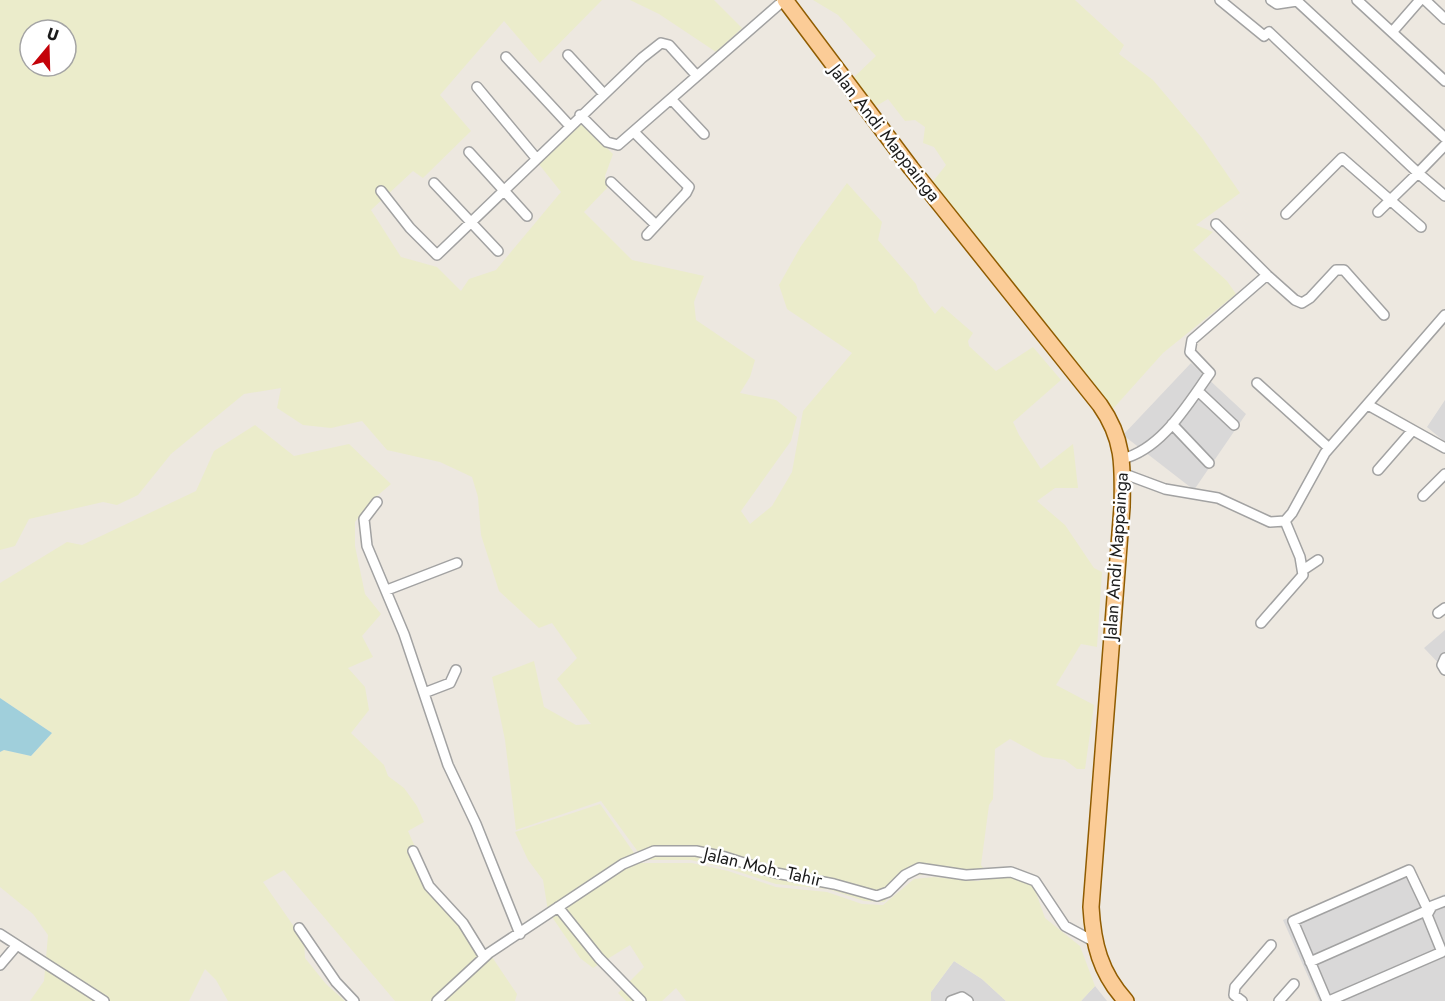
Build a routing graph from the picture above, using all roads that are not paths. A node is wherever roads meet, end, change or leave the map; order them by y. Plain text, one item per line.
1 (784, 0) edge
2 (1220, 0) edge
3 (1271, 0) edge
4 (1297, 0) edge
5 (1357, 0) edge
6 (1420, 0) edge
7 (1425, 0) edge
8 (1445, 19) edge
9 (1393, 31) junction
10 (568, 55) dead end
11 (507, 57) dead end
12 (697, 76) junction
13 (1445, 81) edge
14 (477, 87) dead end
15 (603, 93) junction
16 (672, 100) junction
17 (580, 115) junction
18 (569, 125) junction
19 (634, 132) junction
20 (704, 134) dead end
21 (1445, 138) edge
22 (1445, 145) edge
23 (469, 152) dead end
24 (536, 158) junction
25 (1418, 173) junction
26 (611, 182) dead end
27 (434, 183) dead end
28 (502, 190) junction
29 (381, 191) dead end
30 (1445, 196) edge
31 (1390, 200) junction
32 (1378, 212) dead end
33 (1286, 214) dead end
34 (527, 216) dead end
35 (471, 222) junction
36 (1216, 224) dead end
37 (656, 225) junction
38 (1421, 227) dead end
39 (647, 235) dead end
40 (498, 251) dead end
41 (1267, 275) junction
42 (1384, 315) dead end
43 (1445, 315) edge
44 (1257, 383) dead end
45 (1198, 391) junction
46 (1368, 405) junction
47 (1172, 424) junction
48 (1234, 425) dead end
49 (1412, 431) junction
50 (1329, 448) junction
51 (1445, 448) edge
52 (1209, 463) dead end
53 (1122, 466) junction
54 (1378, 470) dead end
55 (1445, 474) edge
56 (1423, 496) dead end
57 (378, 502) dead end
58 (1285, 520) junction
59 (1318, 560) dead end
60 (457, 563) dead end
61 (1303, 570) junction
62 (387, 590) junction
63 (1261, 623) dead end
64 (1445, 658) edge
65 (456, 670) dead end
66 (1445, 670) edge
67 (424, 693) junction
68 (413, 851) dead end
69 (1445, 901) edge
70 (558, 908) junction
71 (1428, 910) junction
72 (299, 928) dead end
73 (0, 934) edge
74 (520, 934) junction
75 (1093, 941) junction
76 (16, 945) junction
77 (1271, 945) dead end
78 (1444, 954) edge
79 (484, 957) junction
80 (1310, 962) junction
81 (0, 965) edge
82 (1294, 984) dead end
83 (104, 1001) edge
84 (354, 1001) edge
85 (437, 1001) edge
86 (641, 1001) edge
87 (951, 1001) edge
88 (968, 1001) edge
89 (1126, 1001) edge
90 (1242, 1001) edge
91 (1279, 1001) edge
92 (1328, 1001) edge

1 - 12 street
1 - 53 main road, Jalan Andi Mappainga
2 - 25 street
3 - 4 street
4 - 21 street
5 - 9 street
6 - 9 street
7 - 8 street
9 - 13 street
10 - 15 street
11 - 18 street
12 - 15 street
12 - 16 street
14 - 24 street
15 - 17 street
16 - 19 street
16 - 20 street
17 - 18 street
17 - 19 street
18 - 24 street
19 - 37 street
22 - 25 street
23 - 28 street
24 - 28 street
25 - 30 street
25 - 31 street
26 - 37 street
27 - 35 street
28 - 34 street
28 - 35 street
29 - 35 street
31 - 32 street
31 - 33 street
31 - 38 street
35 - 40 street
36 - 41 street
37 - 39 street
41 - 42 street
41 - 45 street
43 - 46 street
44 - 50 street
45 - 47 street
45 - 48 street
46 - 49 street
46 - 50 street
47 - 52 street
47 - 53 street
49 - 51 street
49 - 54 street
50 - 58 street
53 - 58 street
53 - 75 main road, Jalan Andi Mappainga
55 - 56 street
57 - 62 street
58 - 61 street
59 - 61 street
60 - 62 street
61 - 63 street
62 - 67 street
64 - 66 street
65 - 67 street
67 - 74 street
68 - 79 street
69 - 71 street
70 - 74 street, Jalan Moh. Tahir
70 - 75 street, Jalan Moh. Tahir
70 - 86 street
71 - 78 street
71 - 80 street
71 - 80 street
72 - 84 street
73 - 76 street
74 - 79 street, Jalan Moh. Tahir
75 - 89 main road, Jalan Andi Mappainga
76 - 81 street
76 - 83 street
77 - 90 street
78 - 92 street
79 - 85 street, Jalan Moh. Tahir
80 - 92 street
82 - 91 street
87 - 88 street

